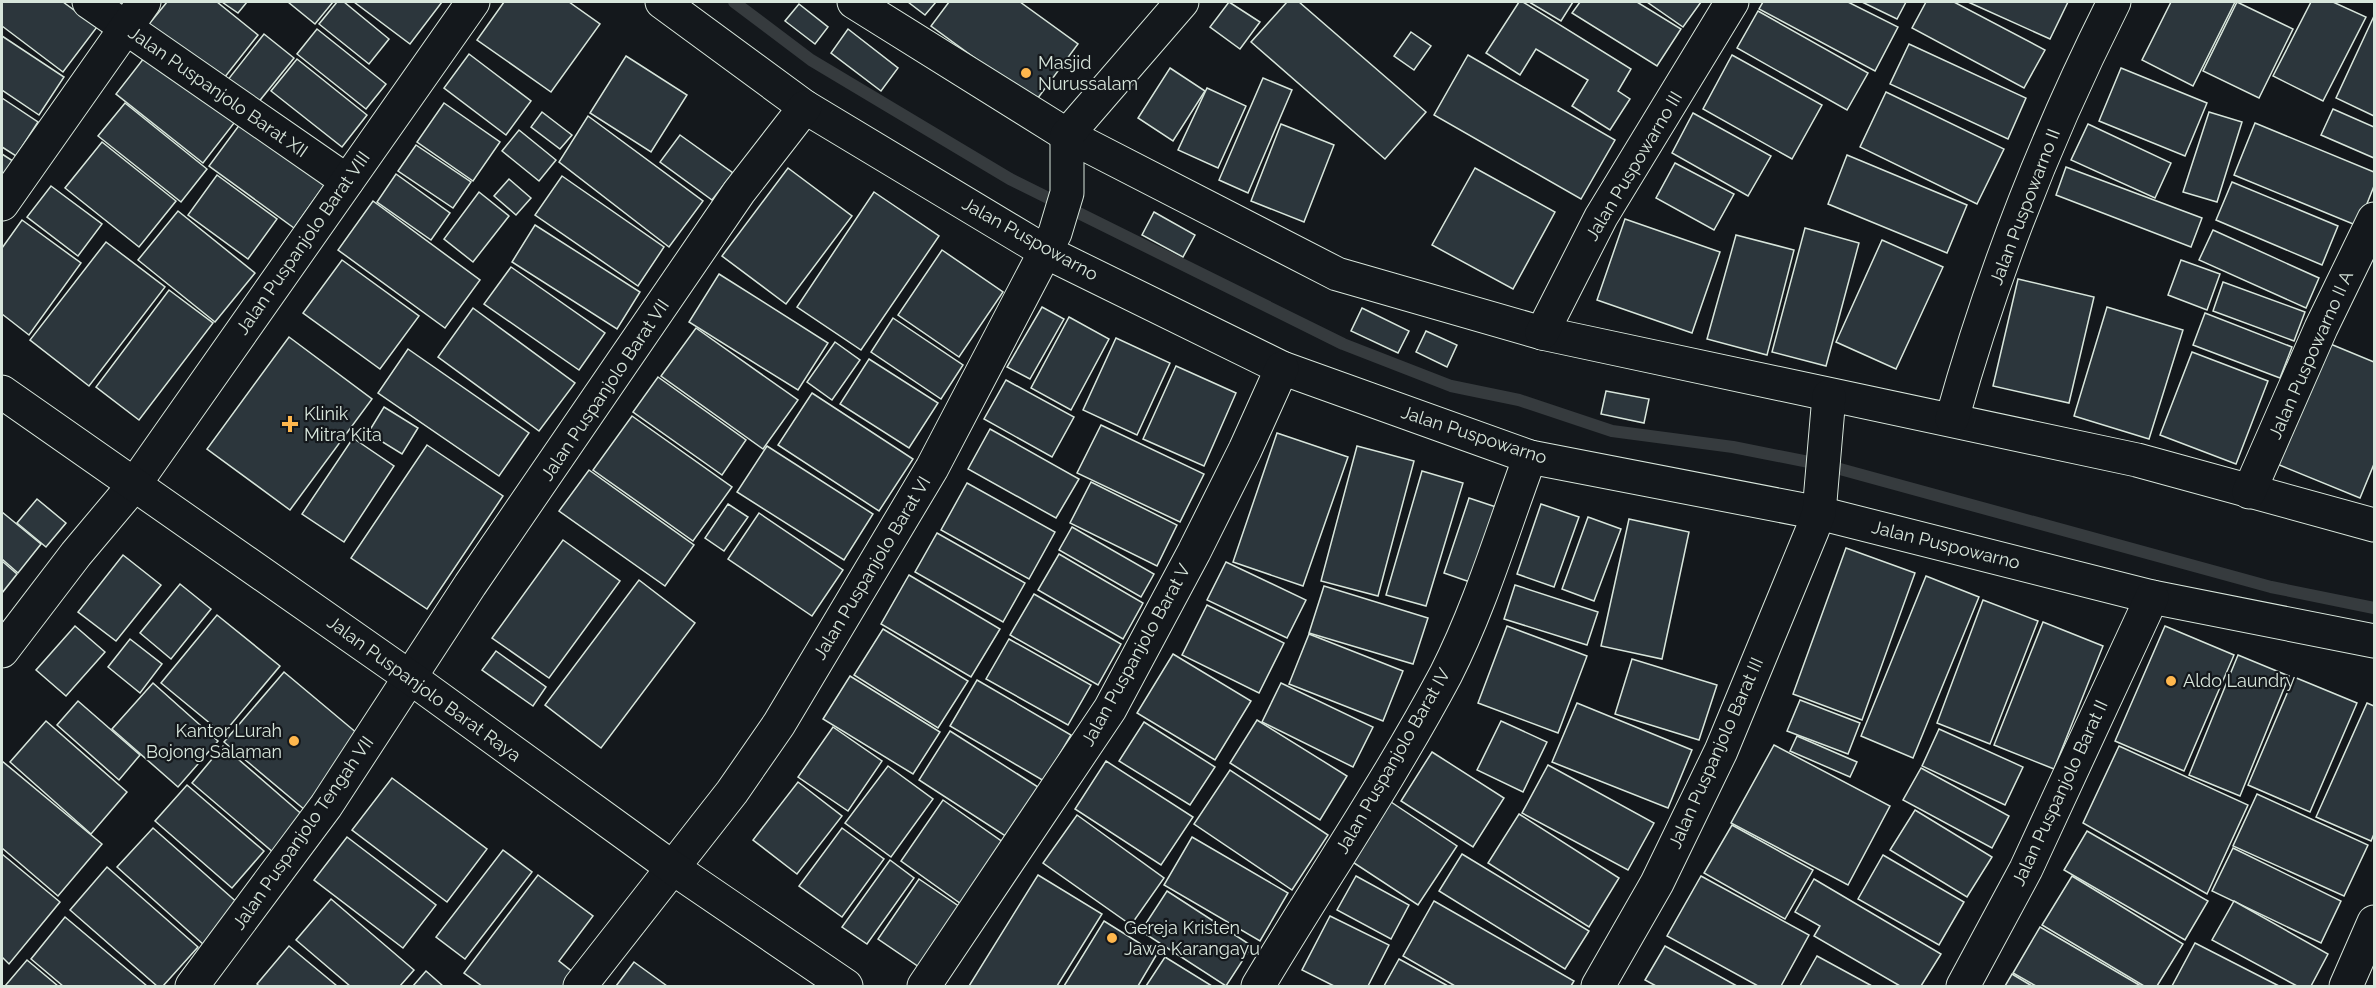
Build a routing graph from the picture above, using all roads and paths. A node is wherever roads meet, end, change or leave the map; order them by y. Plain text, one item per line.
1 (89, 2) edge
2 (472, 2) edge
3 (662, 2) edge
4 (854, 2) edge
5 (1182, 2) edge
6 (1732, 2) edge
7 (2114, 2) edge
8 (135, 14) edge
9 (805, 107) junction
10 (1067, 135) junction
11 (347, 181) junction
12 (2, 204) edge
13 (2374, 219) edge
14 (1051, 242) junction
15 (1542, 333) junction
16 (1282, 368) junction
17 (2, 392) edge
18 (1829, 396) junction
19 (1952, 420) junction
20 (1530, 457) junction
21 (134, 485) junction
22 (2249, 492) junction
23 (1819, 513) junction
24 (2374, 525) edge
25 (2152, 597) junction
26 (2374, 641) edge
27 (2, 651) edge
28 (411, 678) junction
29 (673, 868) junction
30 (2374, 922) edge
31 (192, 987) edge
32 (580, 987) edge
33 (846, 987) edge
34 (924, 987) edge
35 (1258, 987) edge
36 (1598, 987) edge
37 (1964, 987) edge
38 (2346, 987) edge

1 - 8 street, Jalan Puspanjolo Barat XII
2 - 11 street, Jalan Puspanjolo Barat VIII
3 - 9 street, Jalan Puspowarno
4 - 10 street
5 - 10 street
6 - 15 street, Jalan Puspowarno III
7 - 19 street, Jalan Puspowarno II
8 - 11 street, Jalan Puspanjolo Barat XII
8 - 12 street
9 - 14 street, Jalan Puspowarno
9 - 28 street, Jalan Puspanjolo Barat VII
10 - 14 street, Jalan Puspanjolo Barat VI
10 - 15 street
11 - 21 street, Jalan Puspanjolo Barat VIII
13 - 22 street, Jalan Puspowarno II A
14 - 16 street, Jalan Puspowarno
14 - 29 street, Jalan Puspanjolo Barat VI
15 - 18 street
16 - 20 street, Jalan Puspowarno
16 - 34 street, Jalan Puspanjolo Barat V
17 - 21 street, Jalan Puspanjolo Barat Raya
18 - 19 street
18 - 23 street, Jalan Puspanjolo Barat III
19 - 22 street
20 - 23 street, Jalan Puspowarno
20 - 35 street, Jalan Puspanjolo Barat IV
21 - 27 street, Jalan Puspanjolo Barat VIII
21 - 28 street, Jalan Puspanjolo Barat Raya
22 - 24 street
23 - 25 street, Jalan Puspowarno
23 - 36 street, Jalan Puspanjolo Barat III
25 - 26 street, Jalan Puspowarno
25 - 37 street, Jalan Puspanjolo Barat II
28 - 29 street, Jalan Puspanjolo Barat Raya
28 - 31 street, Jalan Puspanjolo Tengah VII
29 - 32 street, Jalan Puspanjolo Barat VI
29 - 33 street, Jalan Puspanjolo Barat Raya
30 - 38 street

